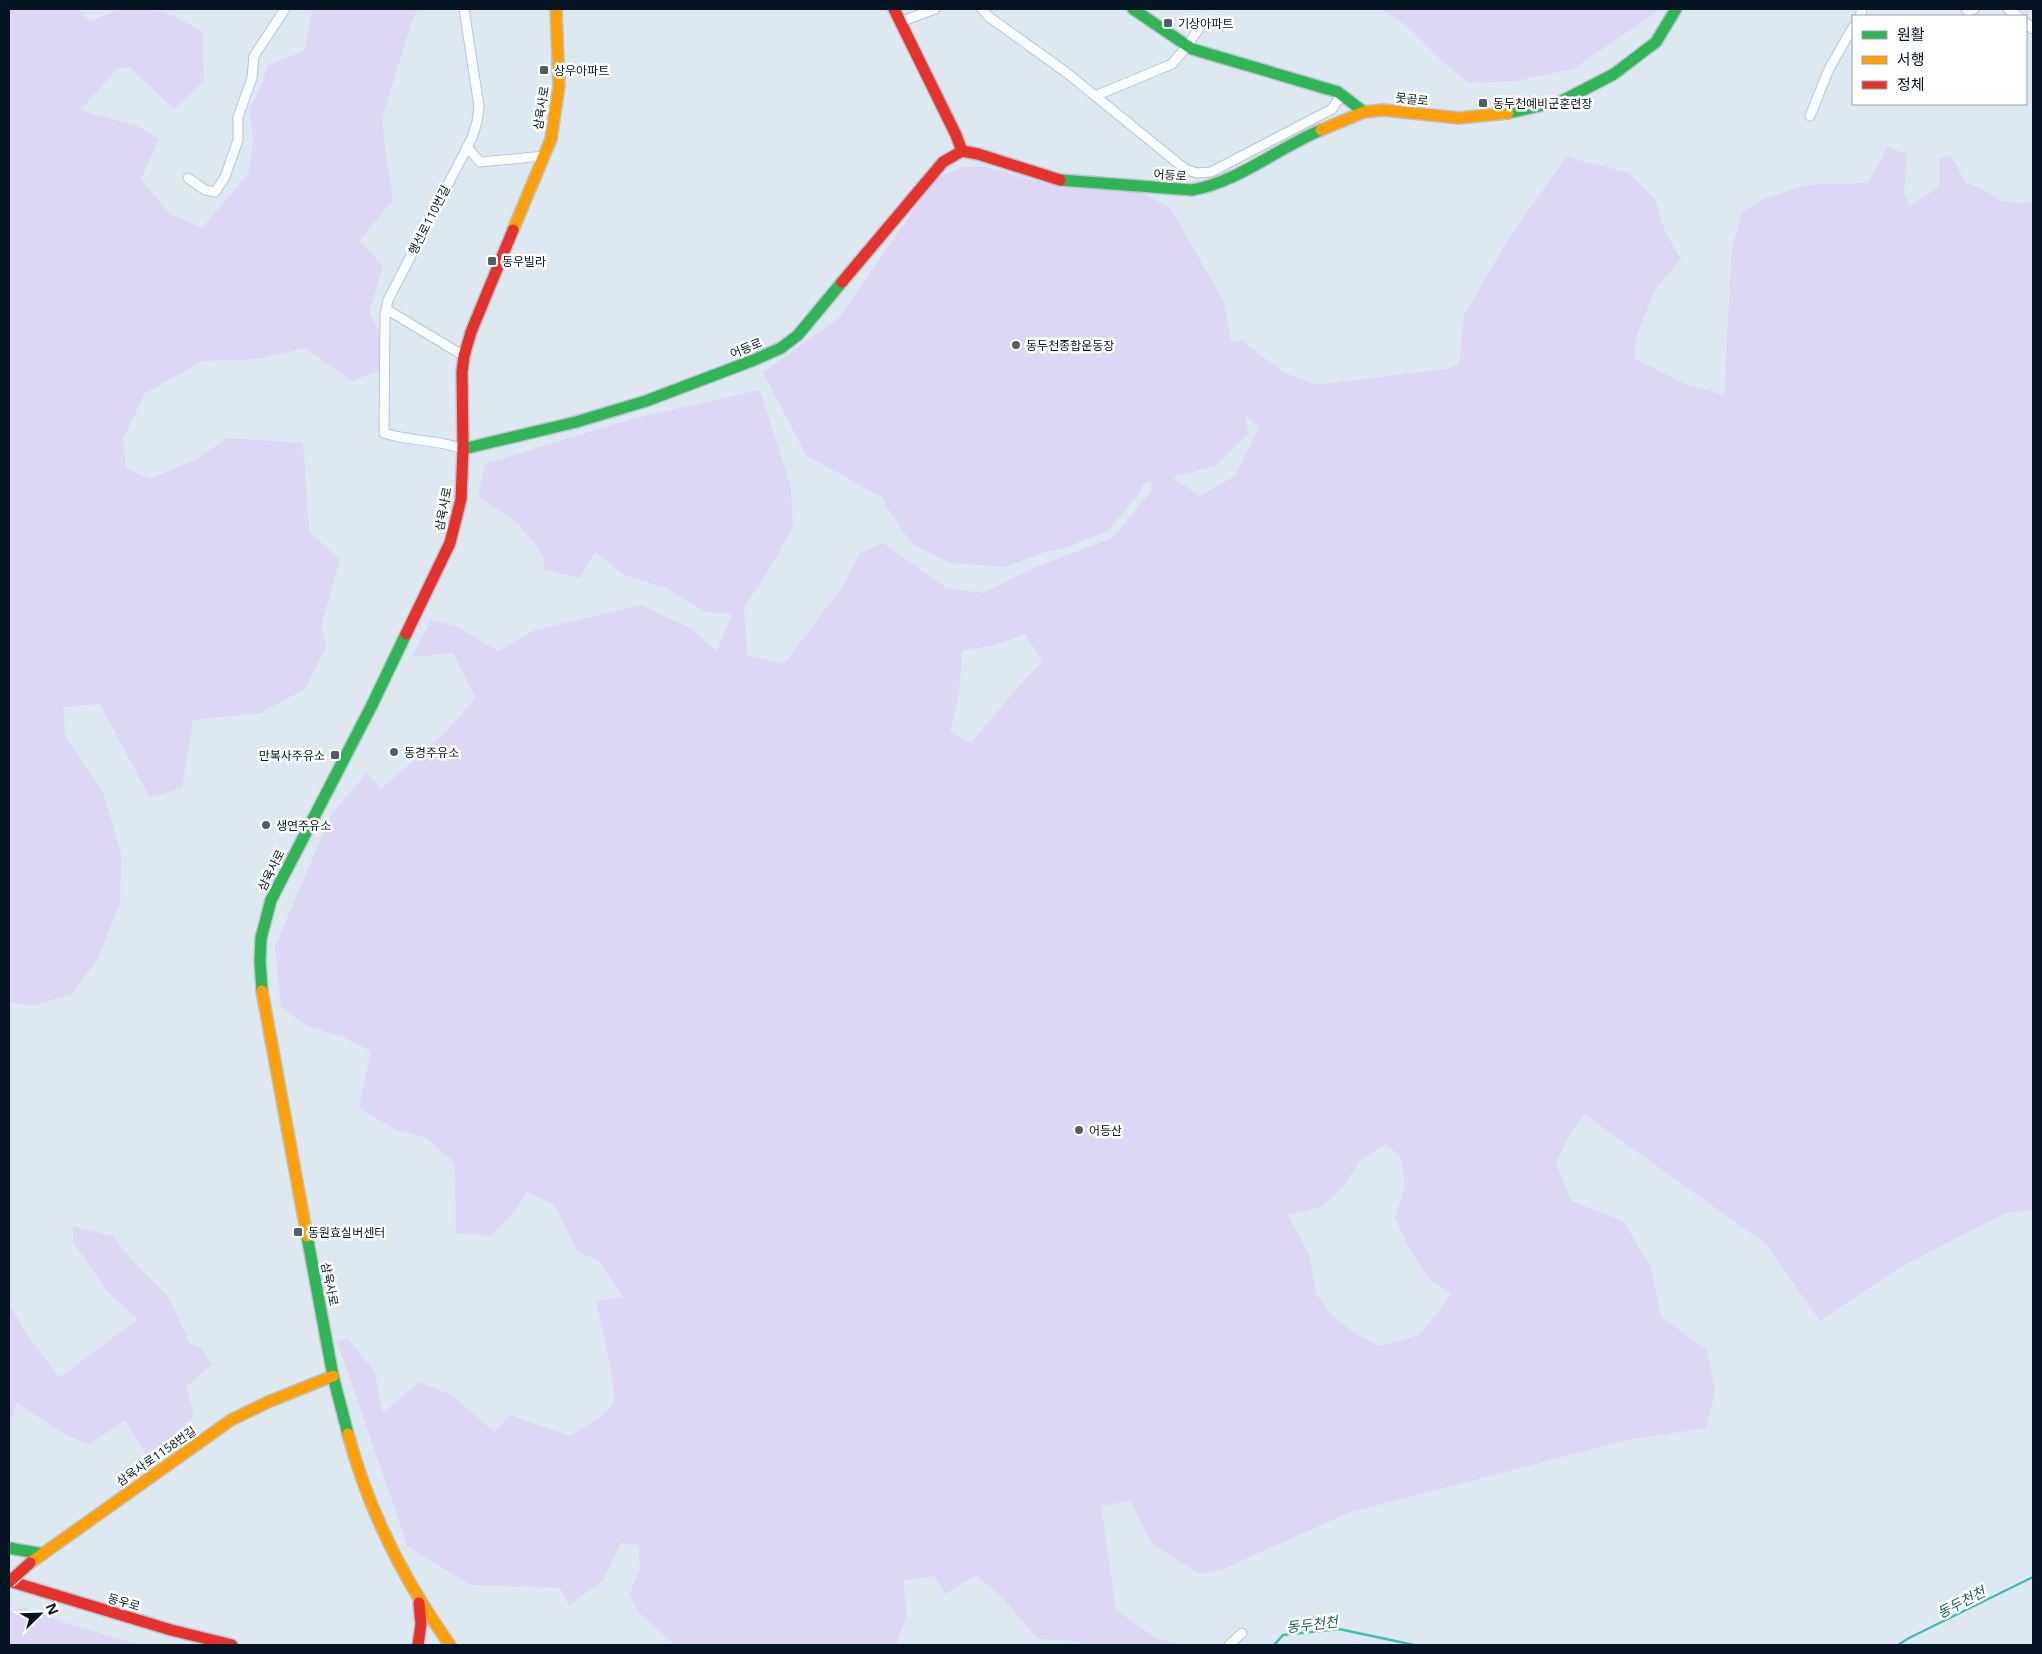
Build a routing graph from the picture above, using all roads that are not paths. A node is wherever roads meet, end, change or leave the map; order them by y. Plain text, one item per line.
1 (285, 9) edge
2 (464, 9) edge
3 (556, 9) edge
4 (894, 9) edge
5 (935, 9) edge
6 (982, 9) edge
7 (1134, 9) edge
8 (1676, 9) edge
9 (1966, 9) edge
10 (1974, 9) edge
11 (900, 22) junction
12 (1202, 24) dead end
13 (1852, 29) edge
14 (1188, 46) junction
15 (1341, 95) junction
16 (1095, 96) junction
17 (1364, 112) junction
18 (1810, 116) dead end
19 (467, 147) junction
20 (962, 151) junction
21 (545, 156) junction
22 (188, 178) dead end
23 (386, 309) junction
24 (464, 356) junction
25 (463, 449) junction
26 (333, 1376) junction
27 (9, 1548) edge
28 (43, 1554) junction
29 (9, 1581) edge
30 (419, 1598) junction
31 (1242, 1633) dead end
32 (232, 1645) edge
33 (418, 1645) edge
34 (450, 1645) edge
35 (1229, 1645) edge

1 - 22 street
2 - 19 street, 행선로110번길
3 - 21 street, 삼육사로
4 - 11 street
5 - 11 street
6 - 16 street
7 - 14 street
8 - 17 street, 못골로
9 - 10 street
11 - 20 street
12 - 14 street
13 - 18 street
14 - 15 street
14 - 16 street
15 - 16 street
15 - 17 street
17 - 20 street, 어등로
19 - 21 street
19 - 23 street, 행선로110번길
20 - 25 street, 어등로
21 - 24 street, 삼육사로
23 - 24 street
23 - 25 street, 행선로110번길
24 - 25 street, 삼육사로
25 - 26 street, 삼육사로
26 - 28 street, 삼육사로1158번길
26 - 30 street, 삼육사로
27 - 28 street
28 - 29 street, 삼육사로1158번길, bridge
29 - 32 street, 동우로
30 - 33 street
30 - 34 street, 삼육사로
31 - 35 street

